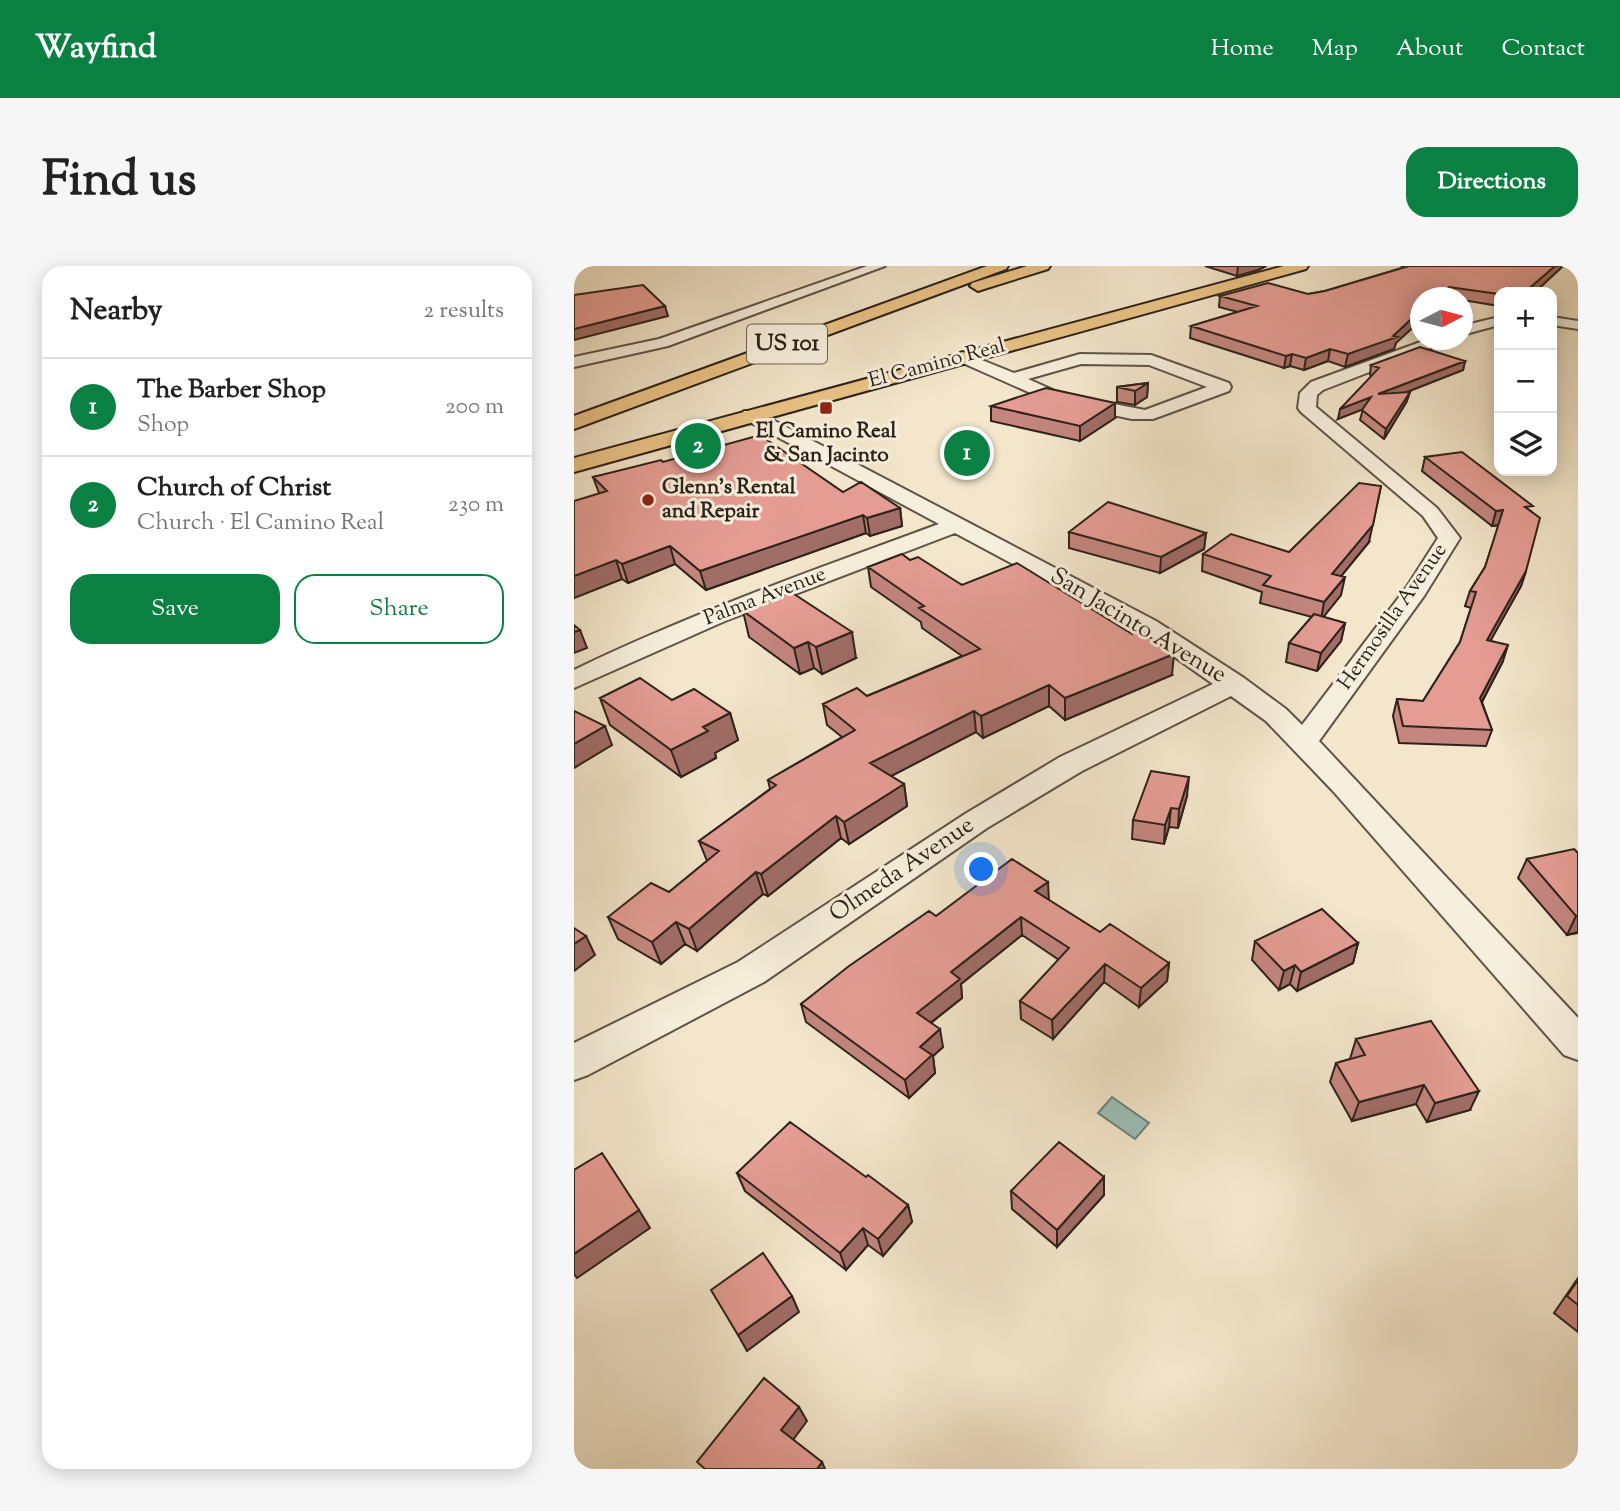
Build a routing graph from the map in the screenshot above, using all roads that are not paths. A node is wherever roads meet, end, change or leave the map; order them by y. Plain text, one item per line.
1 (879, 266) edge
2 (1001, 266) edge
3 (1043, 266) edge
4 (1301, 266) edge
5 (1494, 322) edge
6 (1557, 322) edge
7 (1578, 325) edge
8 (1473, 328) edge
9 (811, 336) junction
10 (1412, 350) edge
11 (962, 357) junction
12 (574, 362) edge
13 (1012, 379) junction
14 (750, 415) junction
15 (574, 423) edge
16 (574, 465) edge
17 (960, 524) junction
18 (574, 680) edge
19 (1234, 684) junction
20 (1304, 741) junction
21 (1578, 1044) edge
22 (574, 1062) edge

1 - 12 street
2 - 9 main road, US 101
3 - 9 main road
4 - 11 main road, El Camino Real
5 - 8 street
6 - 7 street
9 - 15 main road, US 101
10 - 20 street, Hermosilla Avenue
11 - 13 street
11 - 14 main road, El Camino Real
13 - 13 street
14 - 16 main road, El Camino Real
14 - 17 street, San Jacinto Avenue
17 - 18 street, Palma Avenue
17 - 19 street, San Jacinto Avenue
19 - 20 street, San Jacinto Avenue
19 - 22 street, Olmeda Avenue
20 - 21 street, San Jacinto Avenue

